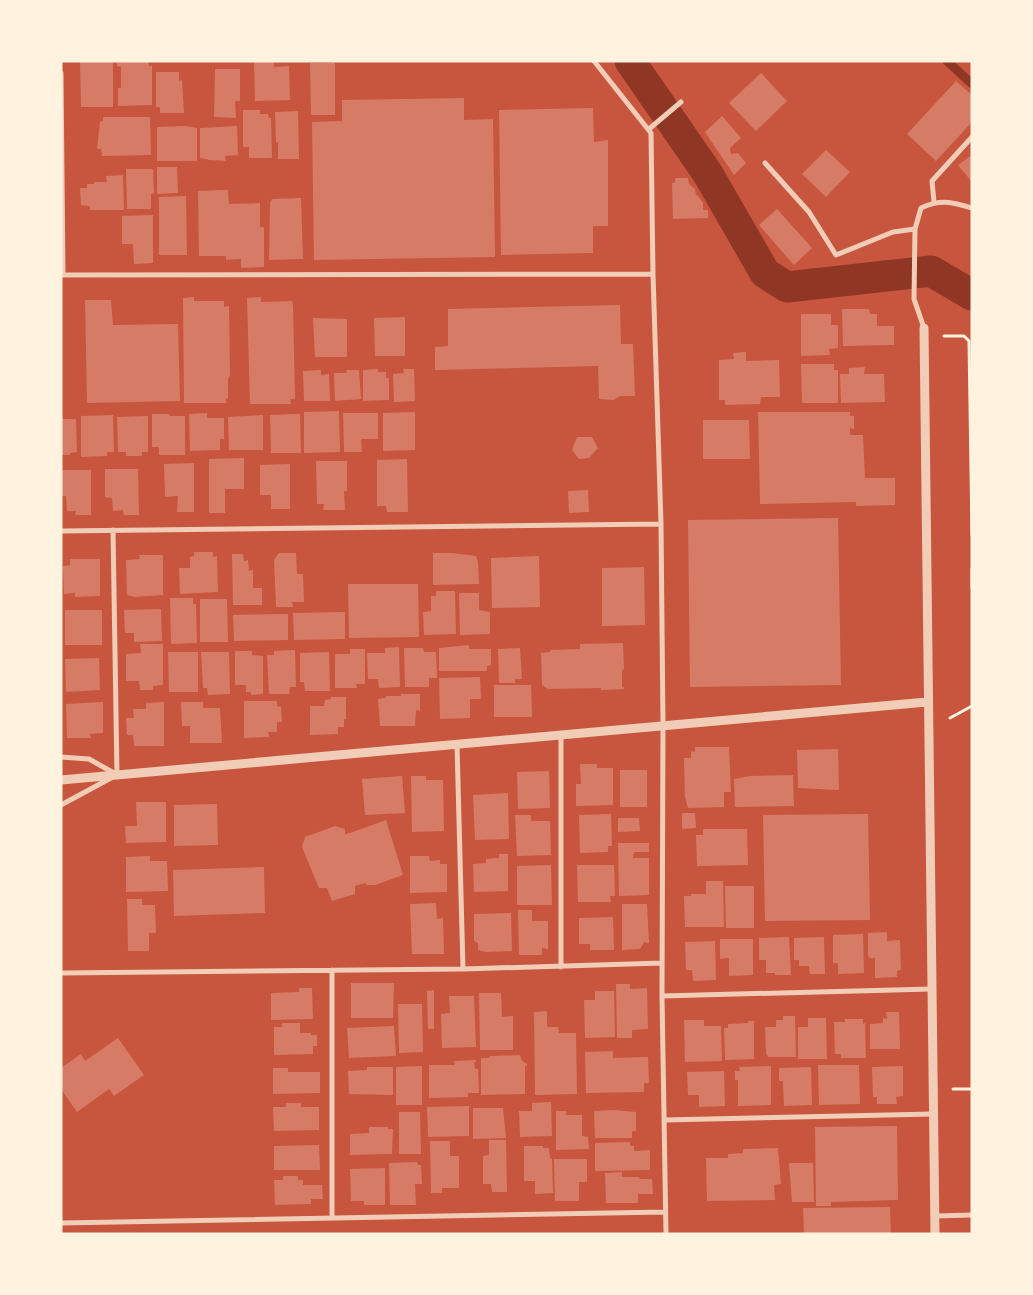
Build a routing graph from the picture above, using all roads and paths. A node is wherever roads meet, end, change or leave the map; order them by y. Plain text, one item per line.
1 (594, 61) edge
2 (61, 73) edge
3 (681, 102) dead end
4 (648, 129) junction
5 (972, 137) edge
6 (765, 163) dead end
7 (934, 202) junction
8 (972, 208) edge
9 (915, 229) junction
10 (653, 274) junction
11 (62, 275) edge
12 (924, 328) joint
13 (944, 336) dead end
14 (661, 524) junction
15 (113, 530) junction
16 (61, 531) edge
17 (972, 535) edge
18 (972, 569) edge
19 (972, 588) edge
20 (927, 702) junction
21 (972, 706) edge
22 (950, 718) dead end
23 (663, 725) junction
24 (561, 735) junction
25 (457, 744) junction
26 (61, 757) edge
27 (117, 775) junction
28 (61, 780) edge
29 (61, 805) edge
30 (662, 964) junction
31 (561, 967) junction
32 (463, 969) junction
33 (332, 970) junction
34 (61, 973) edge
35 (931, 989) junction
36 (662, 996) junction
37 (972, 1088) edge
38 (953, 1089) dead end
39 (933, 1114) junction
40 (664, 1120) junction
41 (665, 1212) junction
42 (972, 1215) edge
43 (935, 1216) junction
44 (332, 1218) junction
45 (61, 1223) edge
46 (666, 1234) edge
47 (935, 1234) edge

1 - 4 street
2 - 11 street
3 - 4 street
4 - 10 street
5 - 7 street
6 - 9 street
7 - 8 street
7 - 9 street
9 - 12 street
10 - 11 street
10 - 14 street
12 - 20 street
13 - 17 path
14 - 15 street
14 - 23 street
15 - 16 street
15 - 27 street
18 - 19 path
20 - 23 street
20 - 35 street
21 - 22 path
23 - 24 street
23 - 30 street
24 - 25 street
24 - 31 street
25 - 27 street
25 - 32 street
26 - 27 street
27 - 28 street
27 - 29 street
30 - 31 street
30 - 36 street
31 - 32 street
32 - 33 street
33 - 34 street
33 - 44 street
35 - 36 street
35 - 39 street
36 - 40 street
37 - 38 path
39 - 40 street
39 - 43 street
40 - 41 street
41 - 44 street
41 - 46 street
42 - 43 street
43 - 47 street
44 - 45 street

